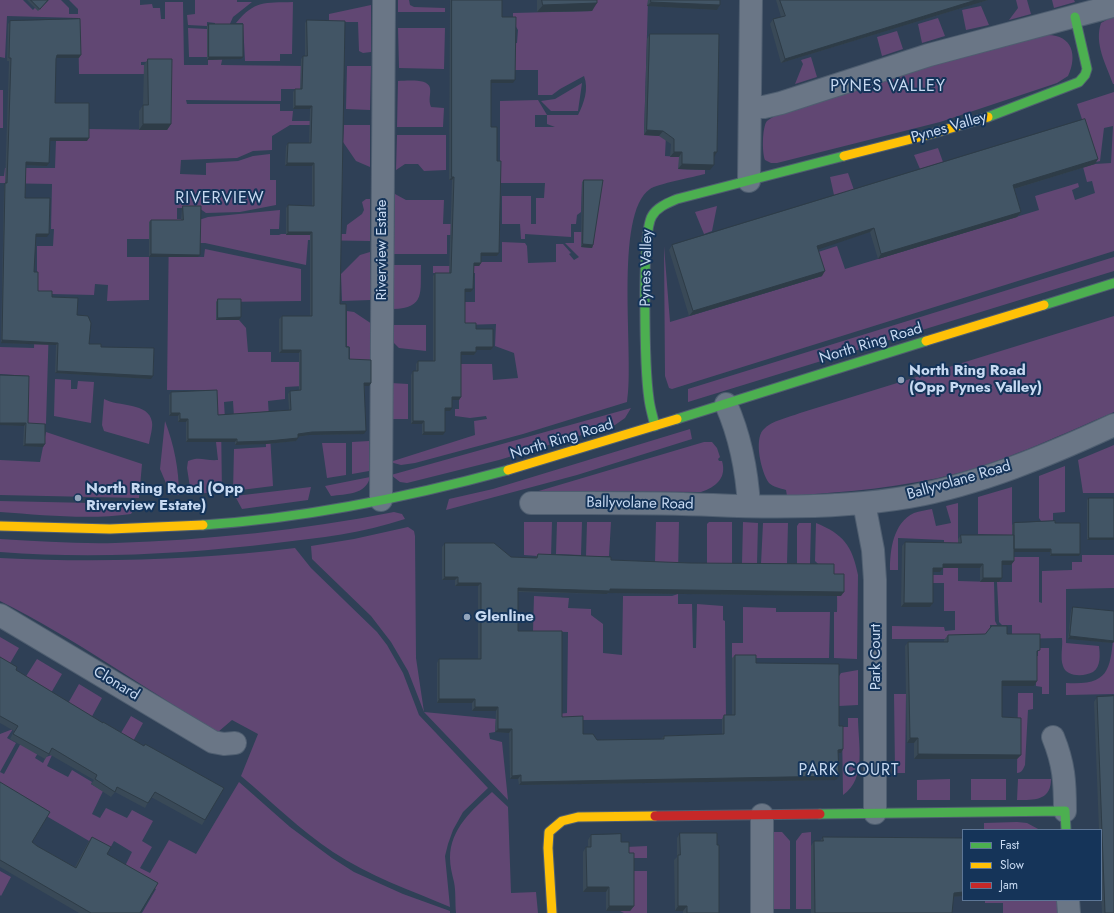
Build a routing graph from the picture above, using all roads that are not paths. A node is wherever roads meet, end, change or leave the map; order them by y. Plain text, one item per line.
1 (384, 0) edge
2 (751, 0) edge
3 (1113, 6) edge
4 (1075, 17) junction
5 (750, 107) junction
6 (750, 180) junction
7 (1114, 283) edge
8 (726, 404) junction
9 (1114, 425) edge
10 (655, 426) junction
11 (381, 500) junction
12 (531, 503) dead end
13 (864, 503) junction
14 (749, 506) junction
15 (0, 526) edge
16 (0, 614) edge
17 (1052, 738) dead end
18 (235, 743) dead end
19 (875, 813) junction
20 (762, 815) junction
21 (1065, 820) edge
22 (1068, 901) edge
23 (552, 913) edge
24 (762, 913) edge
25 (1069, 913) edge

1 - 11 street, Riverview Estate
2 - 5 street
3 - 4 street
4 - 5 street
4 - 6 street, Pynes Valley
5 - 6 street
6 - 10 street, Pynes Valley
7 - 8 street, North Ring Road
8 - 10 street, North Ring Road
8 - 14 street
9 - 13 street, Ballyvolane Road
10 - 11 street, North Ring Road
11 - 15 street, North Ring Road
12 - 14 street, Ballyvolane Road
13 - 14 street, Ballyvolane Road
13 - 19 street, Park Court
16 - 18 street, Clonard
17 - 21 street
19 - 20 street
19 - 21 street
20 - 23 street
20 - 24 street
22 - 25 street

